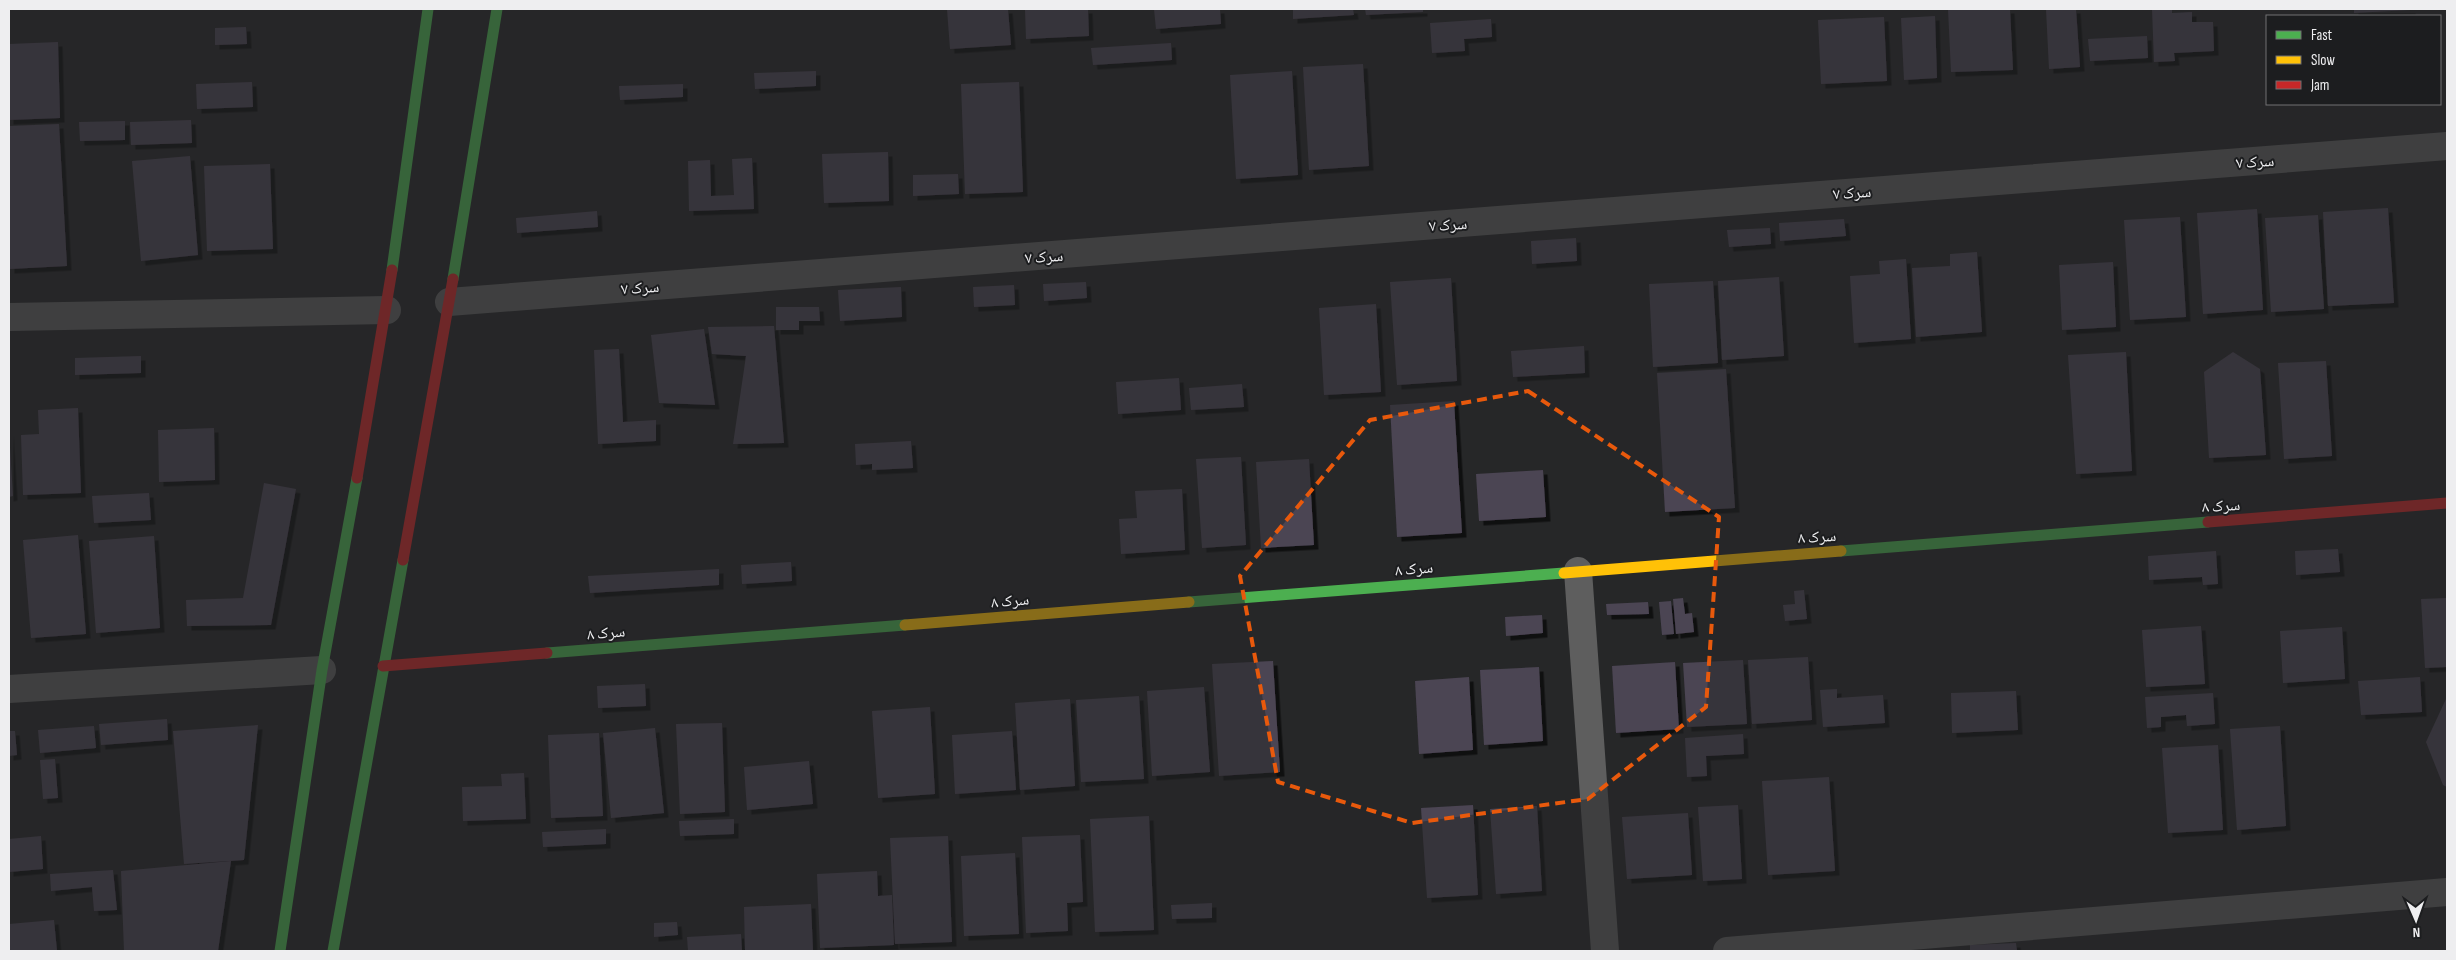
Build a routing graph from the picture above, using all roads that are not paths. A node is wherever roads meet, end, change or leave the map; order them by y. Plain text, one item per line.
1 (428, 9) edge
2 (497, 9) edge
3 (2447, 146) edge
4 (449, 302) junction
5 (387, 310) junction
6 (9, 317) edge
7 (2447, 503) edge
8 (1578, 571) junction
9 (382, 666) junction
10 (322, 670) junction
11 (9, 689) edge
12 (2447, 892) edge
13 (280, 951) edge
14 (333, 951) edge
15 (1604, 951) edge
16 (1727, 951) edge

1 - 5 street
2 - 4 street
3 - 4 street, سرک ۷
4 - 9 street
5 - 6 street
5 - 10 street
7 - 8 street, سرک ۸
8 - 9 street, سرک ۸
8 - 15 street
9 - 14 street
10 - 11 street
10 - 13 street
12 - 16 street

